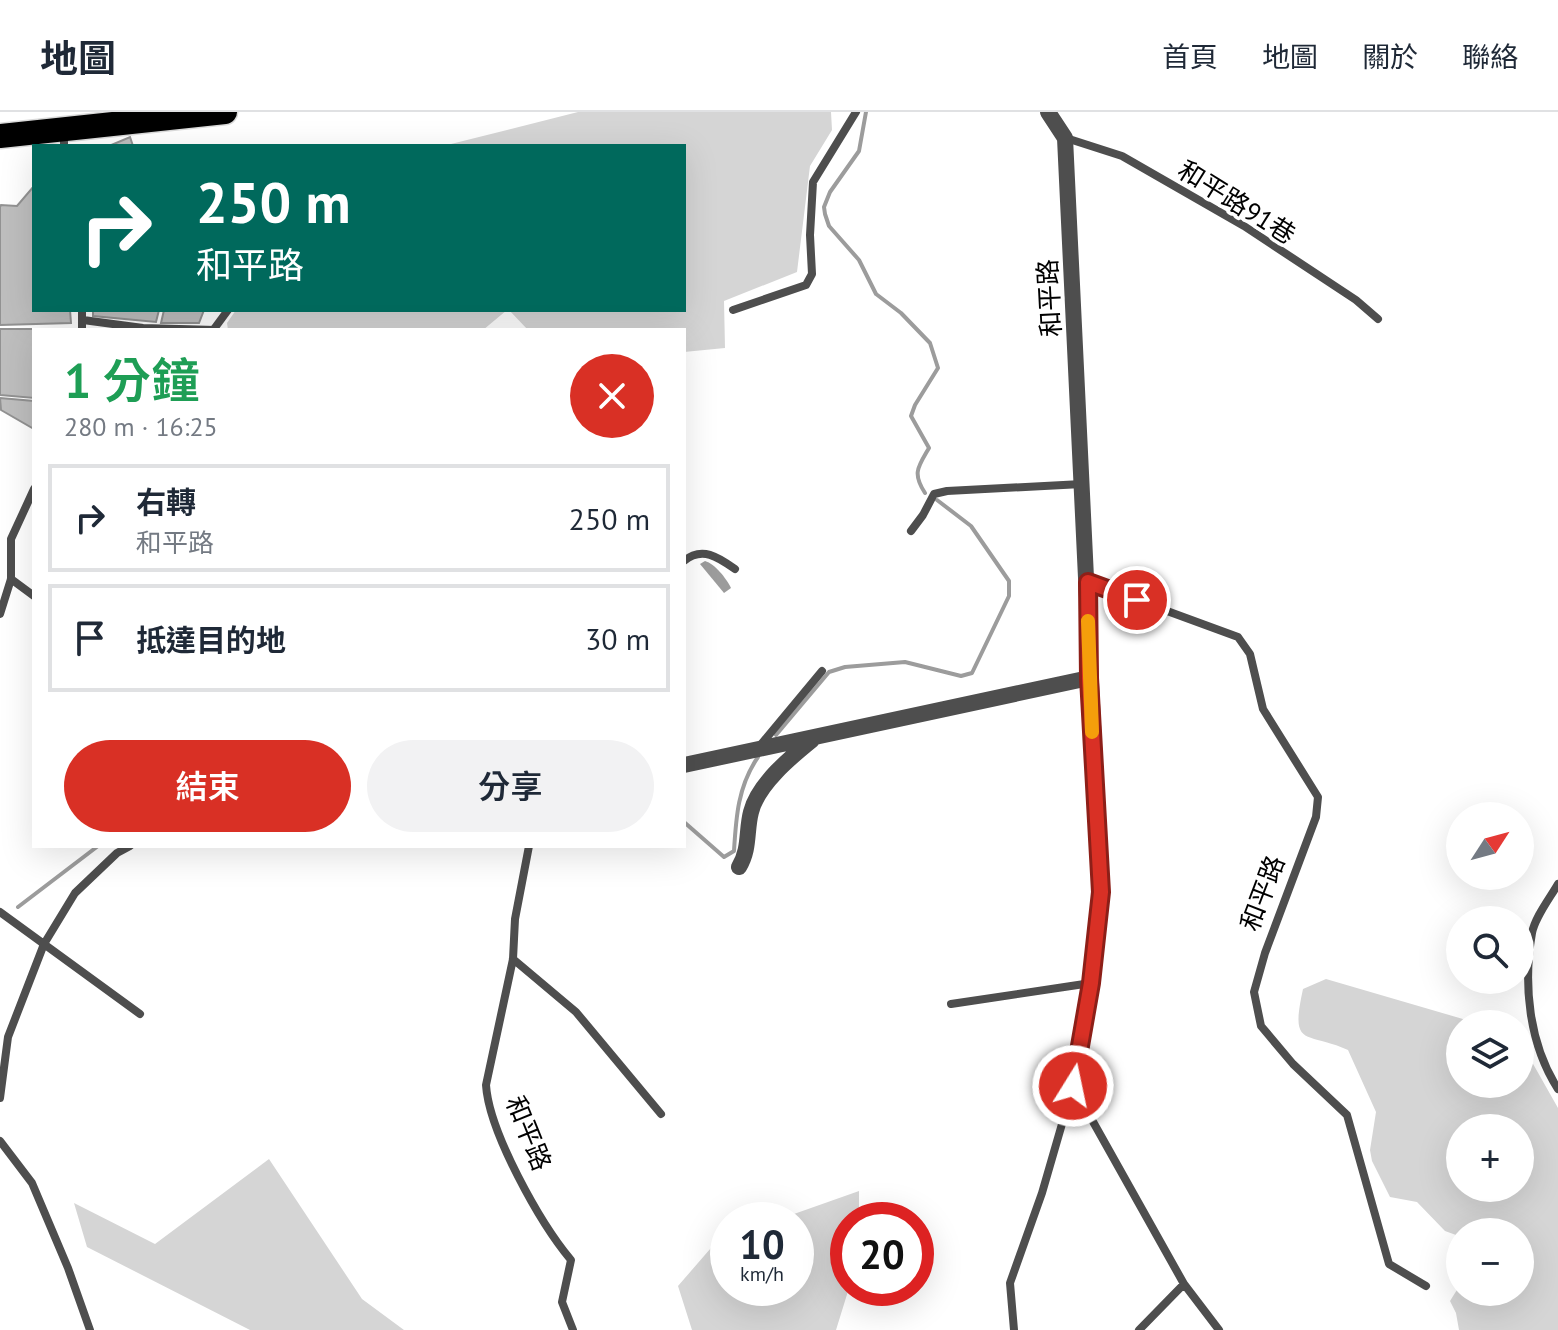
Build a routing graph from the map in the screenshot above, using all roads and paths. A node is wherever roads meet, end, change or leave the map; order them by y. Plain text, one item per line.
1 (225, 112) edge
2 (856, 112) edge
3 (1048, 112) edge
4 (0, 136) edge
5 (1065, 138) junction
6 (733, 310) dead end
7 (82, 315) edge
8 (1378, 319) dead end
9 (143, 328) edge
10 (1083, 484) junction
11 (32, 493) edge
12 (911, 531) dead end
13 (686, 559) edge
14 (735, 569) dead end
15 (11, 579) junction
16 (1088, 582) junction
17 (32, 595) edge
18 (0, 614) edge
19 (822, 671) dead end
20 (1089, 678) junction
21 (813, 739) junction
22 (757, 748) junction
23 (686, 765) edge
24 (126, 848) edge
25 (529, 848) edge
26 (739, 867) dead end
27 (1558, 884) edge
28 (0, 912) edge
29 (1097, 931) joint
30 (44, 944) junction
31 (513, 959) junction
32 (1091, 983) junction
33 (951, 1004) dead end
34 (140, 1014) dead end
35 (1073, 1086) junction
36 (1558, 1089) edge
37 (0, 1098) edge
38 (661, 1114) dead end
39 (0, 1141) edge
40 (1184, 1284) junction
41 (1426, 1286) dead end
42 (90, 1330) edge
43 (573, 1330) edge
44 (1014, 1330) edge
45 (1139, 1330) edge
46 (1219, 1330) edge

1 - 4 highway
2 - 6 lane
3 - 5 street
5 - 8 lane, 和平路91巷
5 - 10 street, 和平路
7 - 9 lane
10 - 12 lane
10 - 16 street, 和平路
11 - 15 lane
13 - 14 lane
15 - 17 lane
15 - 18 lane
16 - 20 street, 和平路
16 - 41 lane, 和平路
19 - 22 lane
20 - 21 street
20 - 29 street, 和平路
21 - 22 street
21 - 26 street
22 - 23 street
24 - 30 lane
25 - 31 lane, 和平路
27 - 36 lane
28 - 30 lane
29 - 32 lane, 和平路
30 - 34 lane
30 - 37 lane
31 - 38 lane
31 - 43 lane, 和平路
32 - 33 lane
32 - 35 lane, 和平路
35 - 40 lane
35 - 44 lane, 和平路
39 - 42 lane
40 - 45 lane
40 - 46 lane

